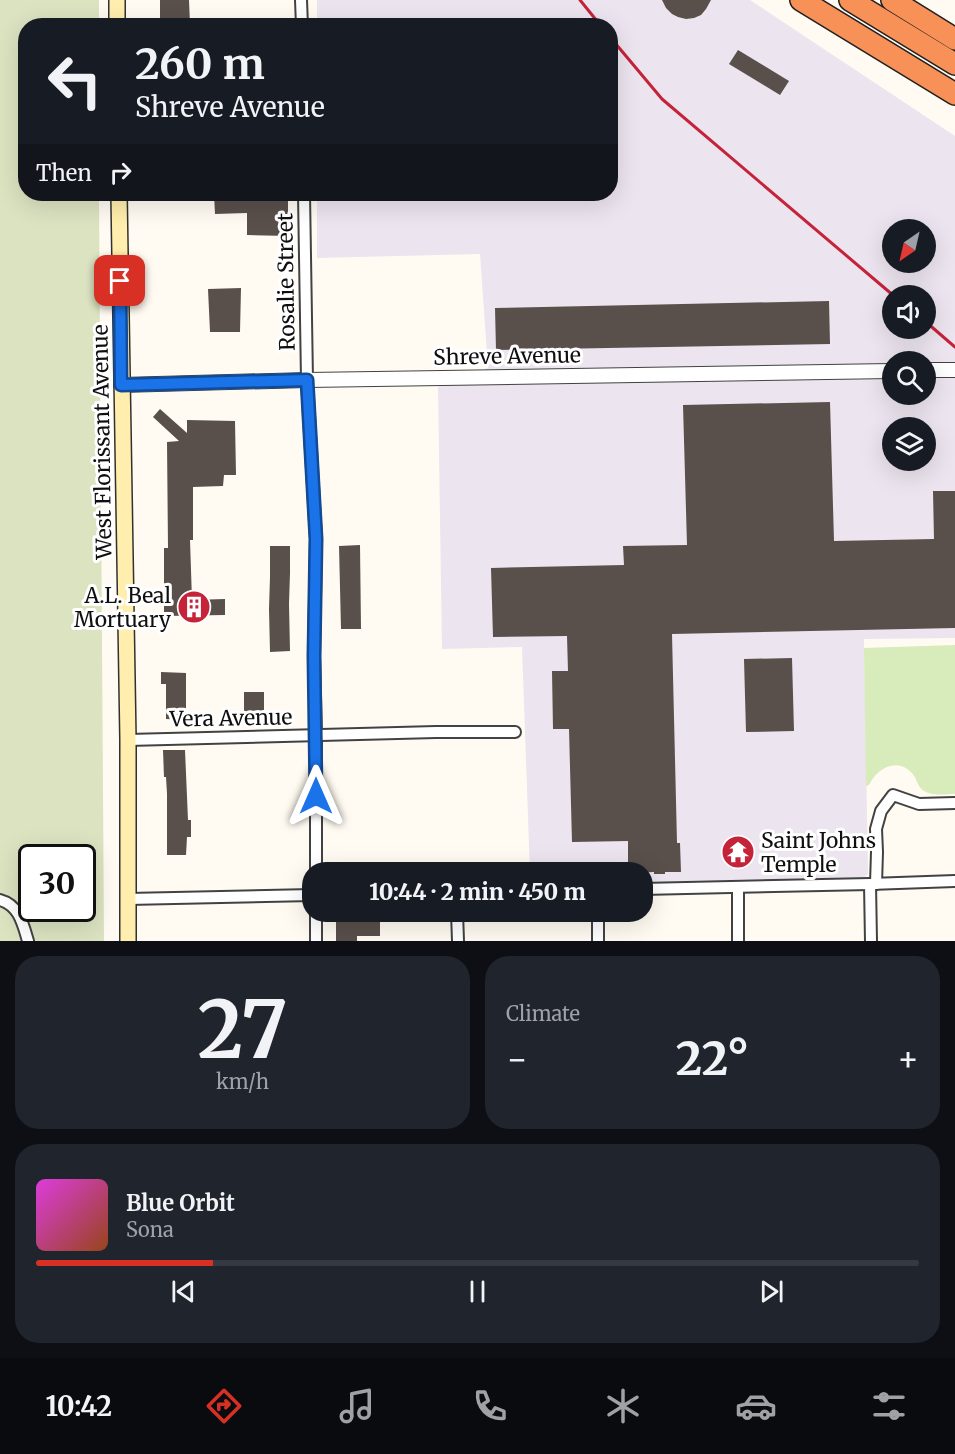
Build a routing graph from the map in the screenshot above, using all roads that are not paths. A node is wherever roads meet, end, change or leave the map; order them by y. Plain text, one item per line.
1 (117, 0) edge
2 (301, 0) edge
3 (801, 0) edge
4 (849, 0) edge
5 (892, 0) edge
6 (117, 18) edge
7 (302, 18) edge
8 (955, 39) edge
9 (955, 64) edge
10 (955, 94) edge
11 (119, 201) edge
12 (304, 201) edge
13 (936, 370) edge
14 (955, 370) edge
15 (882, 371) edge
16 (307, 380) junction
17 (121, 385) junction
18 (514, 732) dead end
19 (316, 735) junction
20 (128, 740) junction
21 (955, 803) edge
22 (316, 862) edge
23 (955, 881) edge
24 (873, 884) junction
25 (738, 887) junction
26 (653, 889) edge
27 (302, 896) edge
28 (128, 899) junction
29 (0, 900) edge
30 (316, 922) edge
31 (457, 922) edge
32 (598, 922) edge
33 (28, 941) edge
34 (128, 941) edge
35 (316, 941) edge
36 (458, 941) edge
37 (598, 941) edge
38 (738, 941) edge
39 (871, 941) edge

1 - 6 main road
2 - 7 street
3 - 10 highway
4 - 9 highway
5 - 8 highway
11 - 17 main road, West Florissant Avenue
12 - 16 street, Rosalie Street
13 - 14 street
15 - 16 street, Shreve Avenue
16 - 17 street, Shreve Avenue
16 - 19 street, Rosalie Street
17 - 20 main road, West Florissant Avenue
18 - 19 street, Vera Avenue
19 - 20 street, Vera Avenue
19 - 22 street, Rosalie Street
20 - 28 main road, West Florissant Avenue
21 - 24 street
23 - 24 street
24 - 25 street
24 - 39 street
25 - 26 street
25 - 38 street
27 - 28 street
28 - 34 main road, West Florissant Avenue
29 - 33 street
30 - 35 street
31 - 36 street
32 - 37 street

